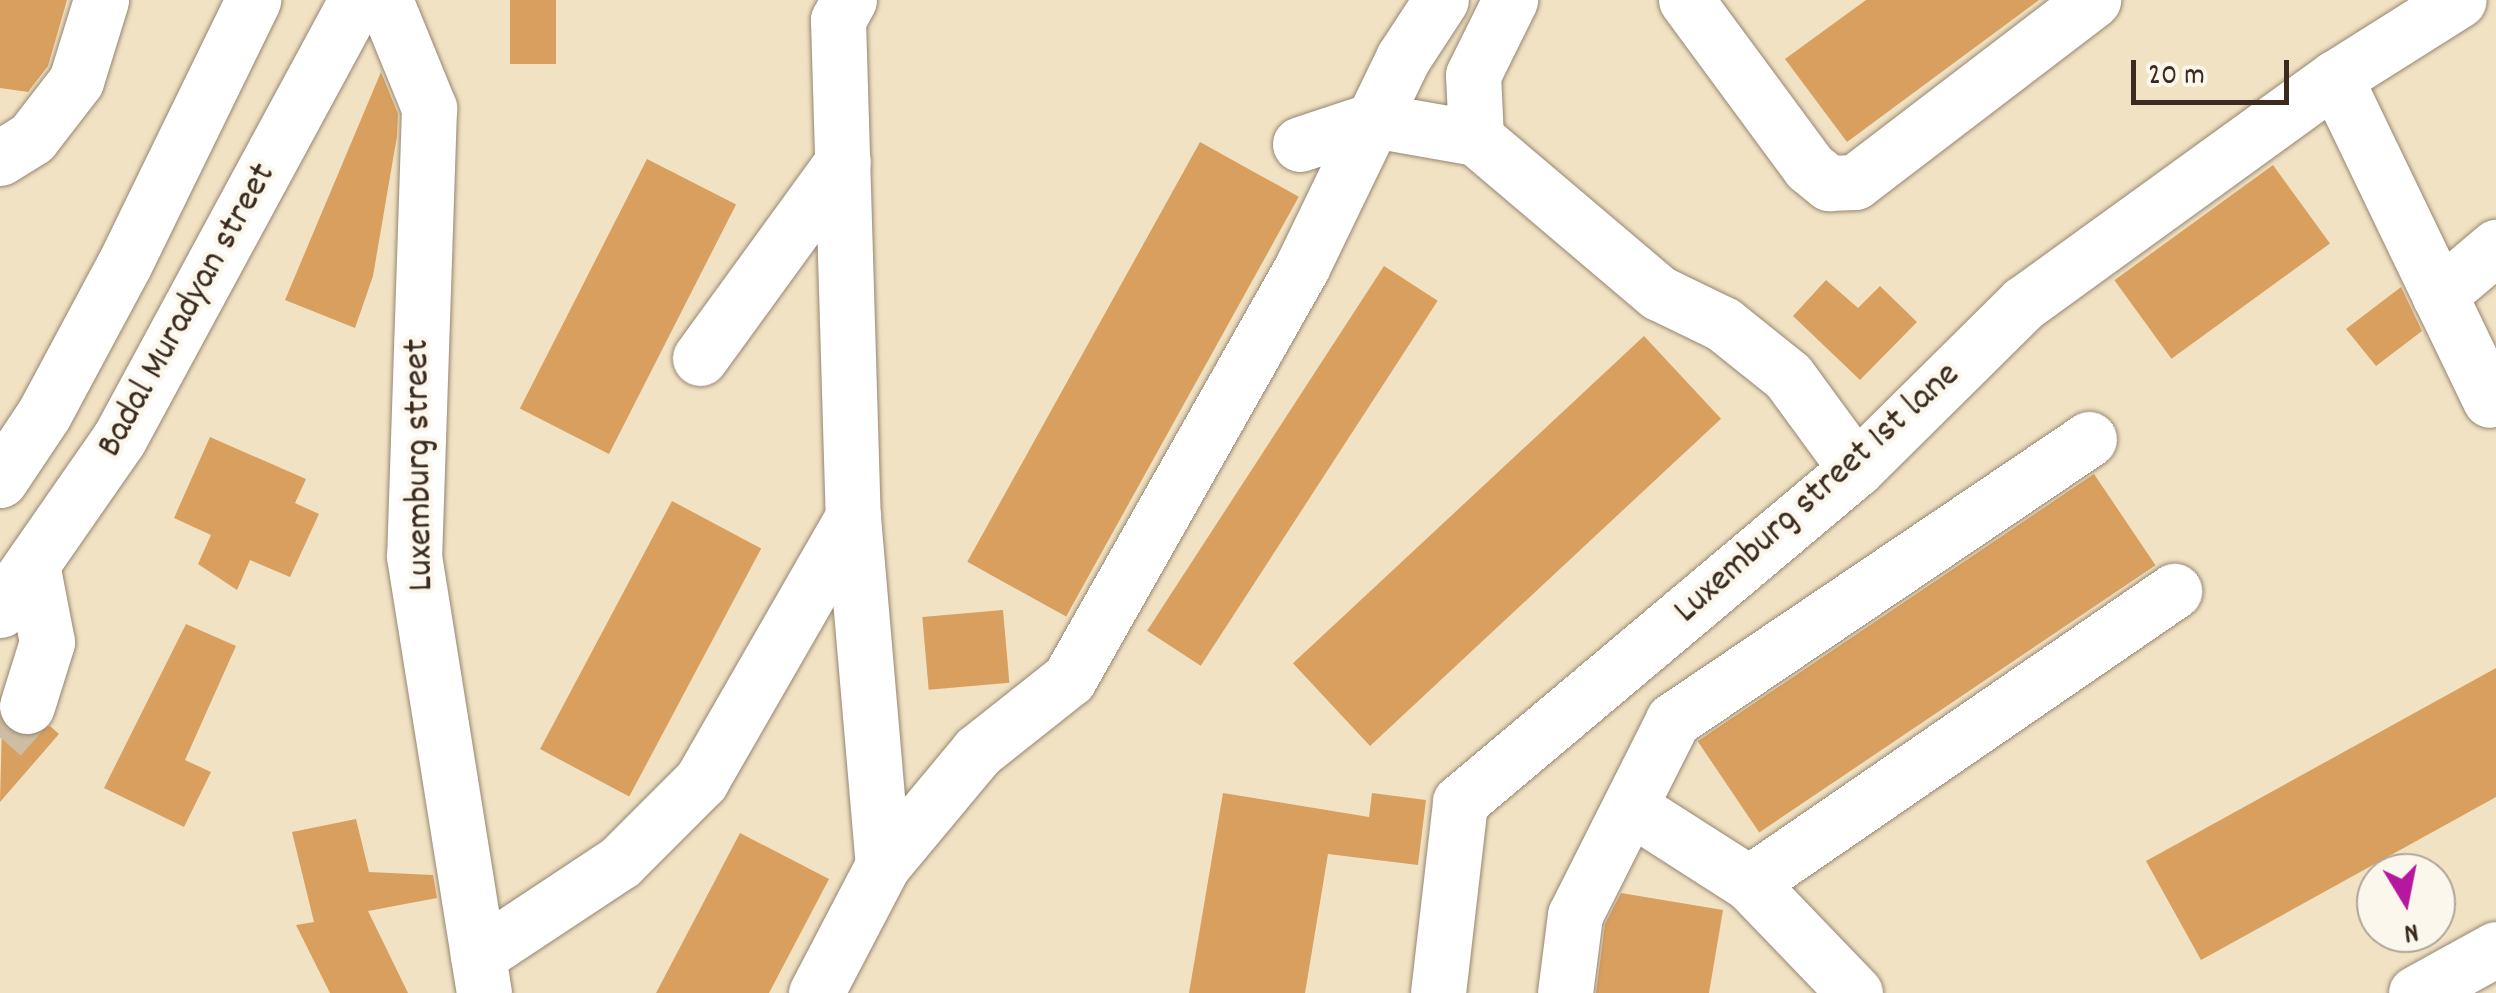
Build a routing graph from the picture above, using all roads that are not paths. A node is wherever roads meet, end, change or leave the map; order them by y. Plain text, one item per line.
1 (100, 0) edge
2 (253, 0) edge
3 (356, 0) edge
4 (385, 0) edge
5 (849, 0) edge
6 (1441, 0) edge
7 (1510, 0) edge
8 (1686, 0) edge
9 (2093, 0) edge
10 (2459, 0) edge
11 (2334, 78) junction
12 (1373, 120) junction
13 (1476, 138) junction
14 (1300, 144) dead end
15 (0, 158) edge
16 (843, 161) junction
17 (2496, 247) edge
18 (2439, 296) junction
19 (700, 358) dead end
20 (2490, 400) dead end
21 (2089, 440) dead end
22 (1856, 469) junction
23 (0, 480) edge
24 (854, 517) junction
25 (32, 564) junction
26 (2174, 592) dead end
27 (0, 610) edge
28 (28, 706) tunnel mouth
29 (1630, 807) junction
30 (882, 864) junction
31 (1748, 883) junction
32 (2496, 949) edge
33 (481, 975) edge
34 (816, 993) edge
35 (1438, 993) edge
36 (1565, 993) edge
37 (1855, 993) edge
38 (2416, 993) edge

1 - 15 street
2 - 23 street, Badal Muradyan street
3 - 25 street, Badal Muradyan street
4 - 33 street, Luxemburg street
5 - 16 street
6 - 12 street
7 - 13 street
8 - 9 street
10 - 11 street, Luxemburg street 1st lane
11 - 18 street
11 - 22 street, Luxemburg street 1st lane
12 - 13 street
12 - 14 street
12 - 30 street
13 - 22 street
16 - 19 street
16 - 24 street
17 - 18 street
18 - 20 street
21 - 29 street
22 - 35 street, Luxemburg street 1st lane
24 - 30 street
24 - 33 street
25 - 27 street, Badal Muradyan street
25 - 28 street
26 - 31 street
29 - 31 street
29 - 36 street
30 - 34 street
31 - 37 street
32 - 38 street

